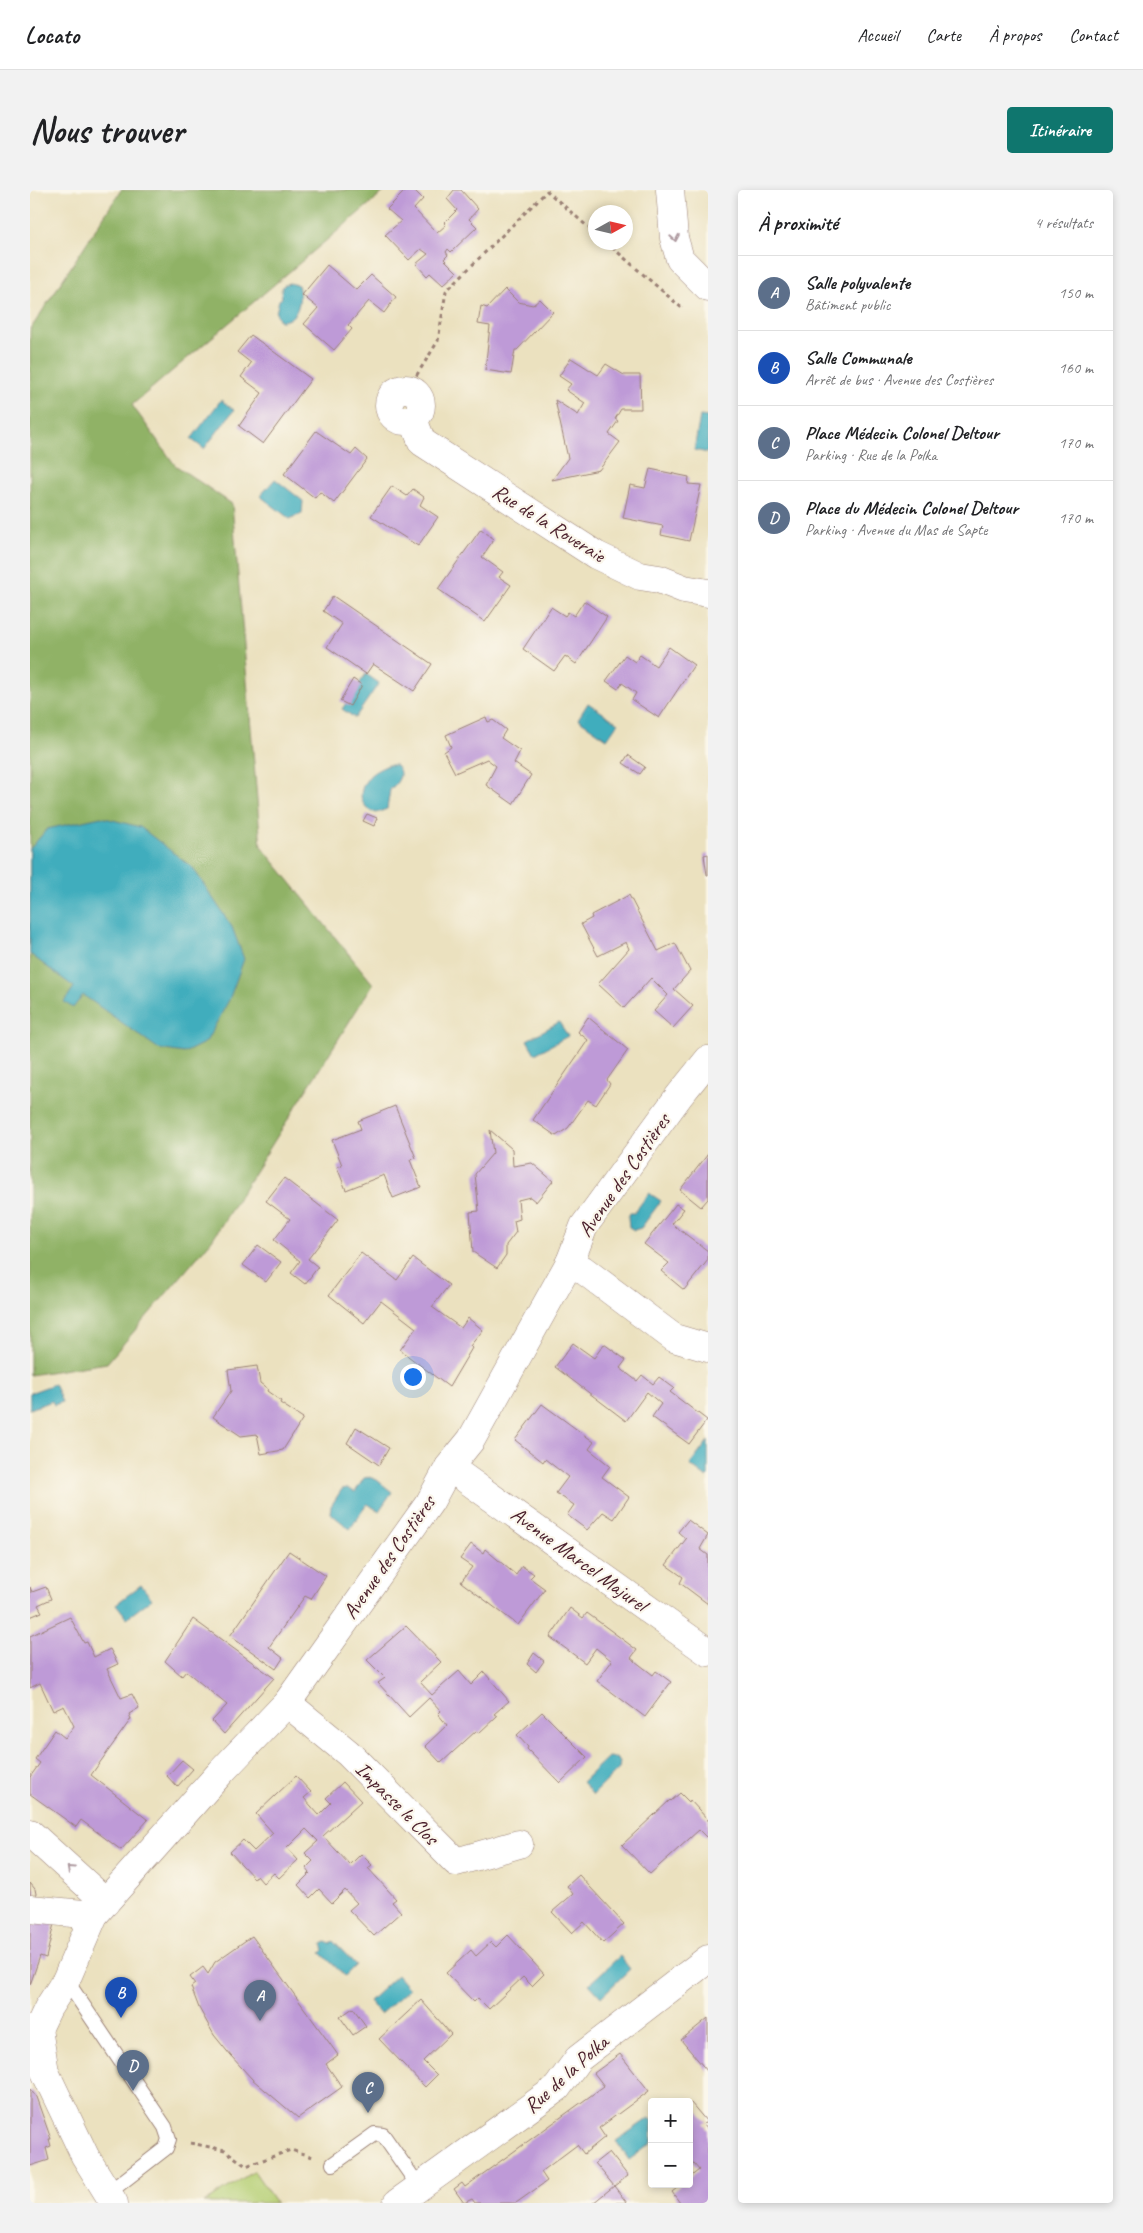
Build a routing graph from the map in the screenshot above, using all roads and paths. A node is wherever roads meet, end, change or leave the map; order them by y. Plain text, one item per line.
1 (670, 190) edge
2 (588, 227) edge
3 (615, 250) edge
4 (708, 287) edge
5 (683, 309) dead end
6 (408, 389) joint
7 (708, 593) edge
8 (705, 1071) edge
9 (570, 1262) junction
10 (708, 1348) edge
11 (450, 1467) junction
12 (708, 1652) edge
13 (287, 1703) junction
14 (30, 1832) edge
15 (519, 1844) dead end
16 (100, 1908) junction
17 (30, 1909) edge
18 (708, 1960) edge
19 (66, 1980) junction
20 (34, 2029) edge
21 (169, 2139) junction
22 (333, 2164) joint
23 (420, 2188) junction
24 (111, 2198) edge
25 (397, 2203) edge

1 -> 4 street
2 - 6 path
3 - 5 path
6 - 7 street, Rue de la Roveraie
8 - 9 street, Avenue des Costières
9 - 10 street
9 - 11 street, Avenue des Costières
11 - 12 street, Avenue Marcel Majurel
11 - 13 street, Avenue des Costières
13 - 15 street, Impasse le Clos
13 - 16 street, Avenue des Costières
16 -> 14 street
16 - 17 street
16 - 19 street, Avenue des Costières
18 - 23 street, Rue de la Polka
19 - 20 street, Avenue des Costières
19 - 21 lane
20 - 24 street
21 - 22 path
21 - 24 lane
22 - 23 lane
23 - 25 street, Rue de la Polka

